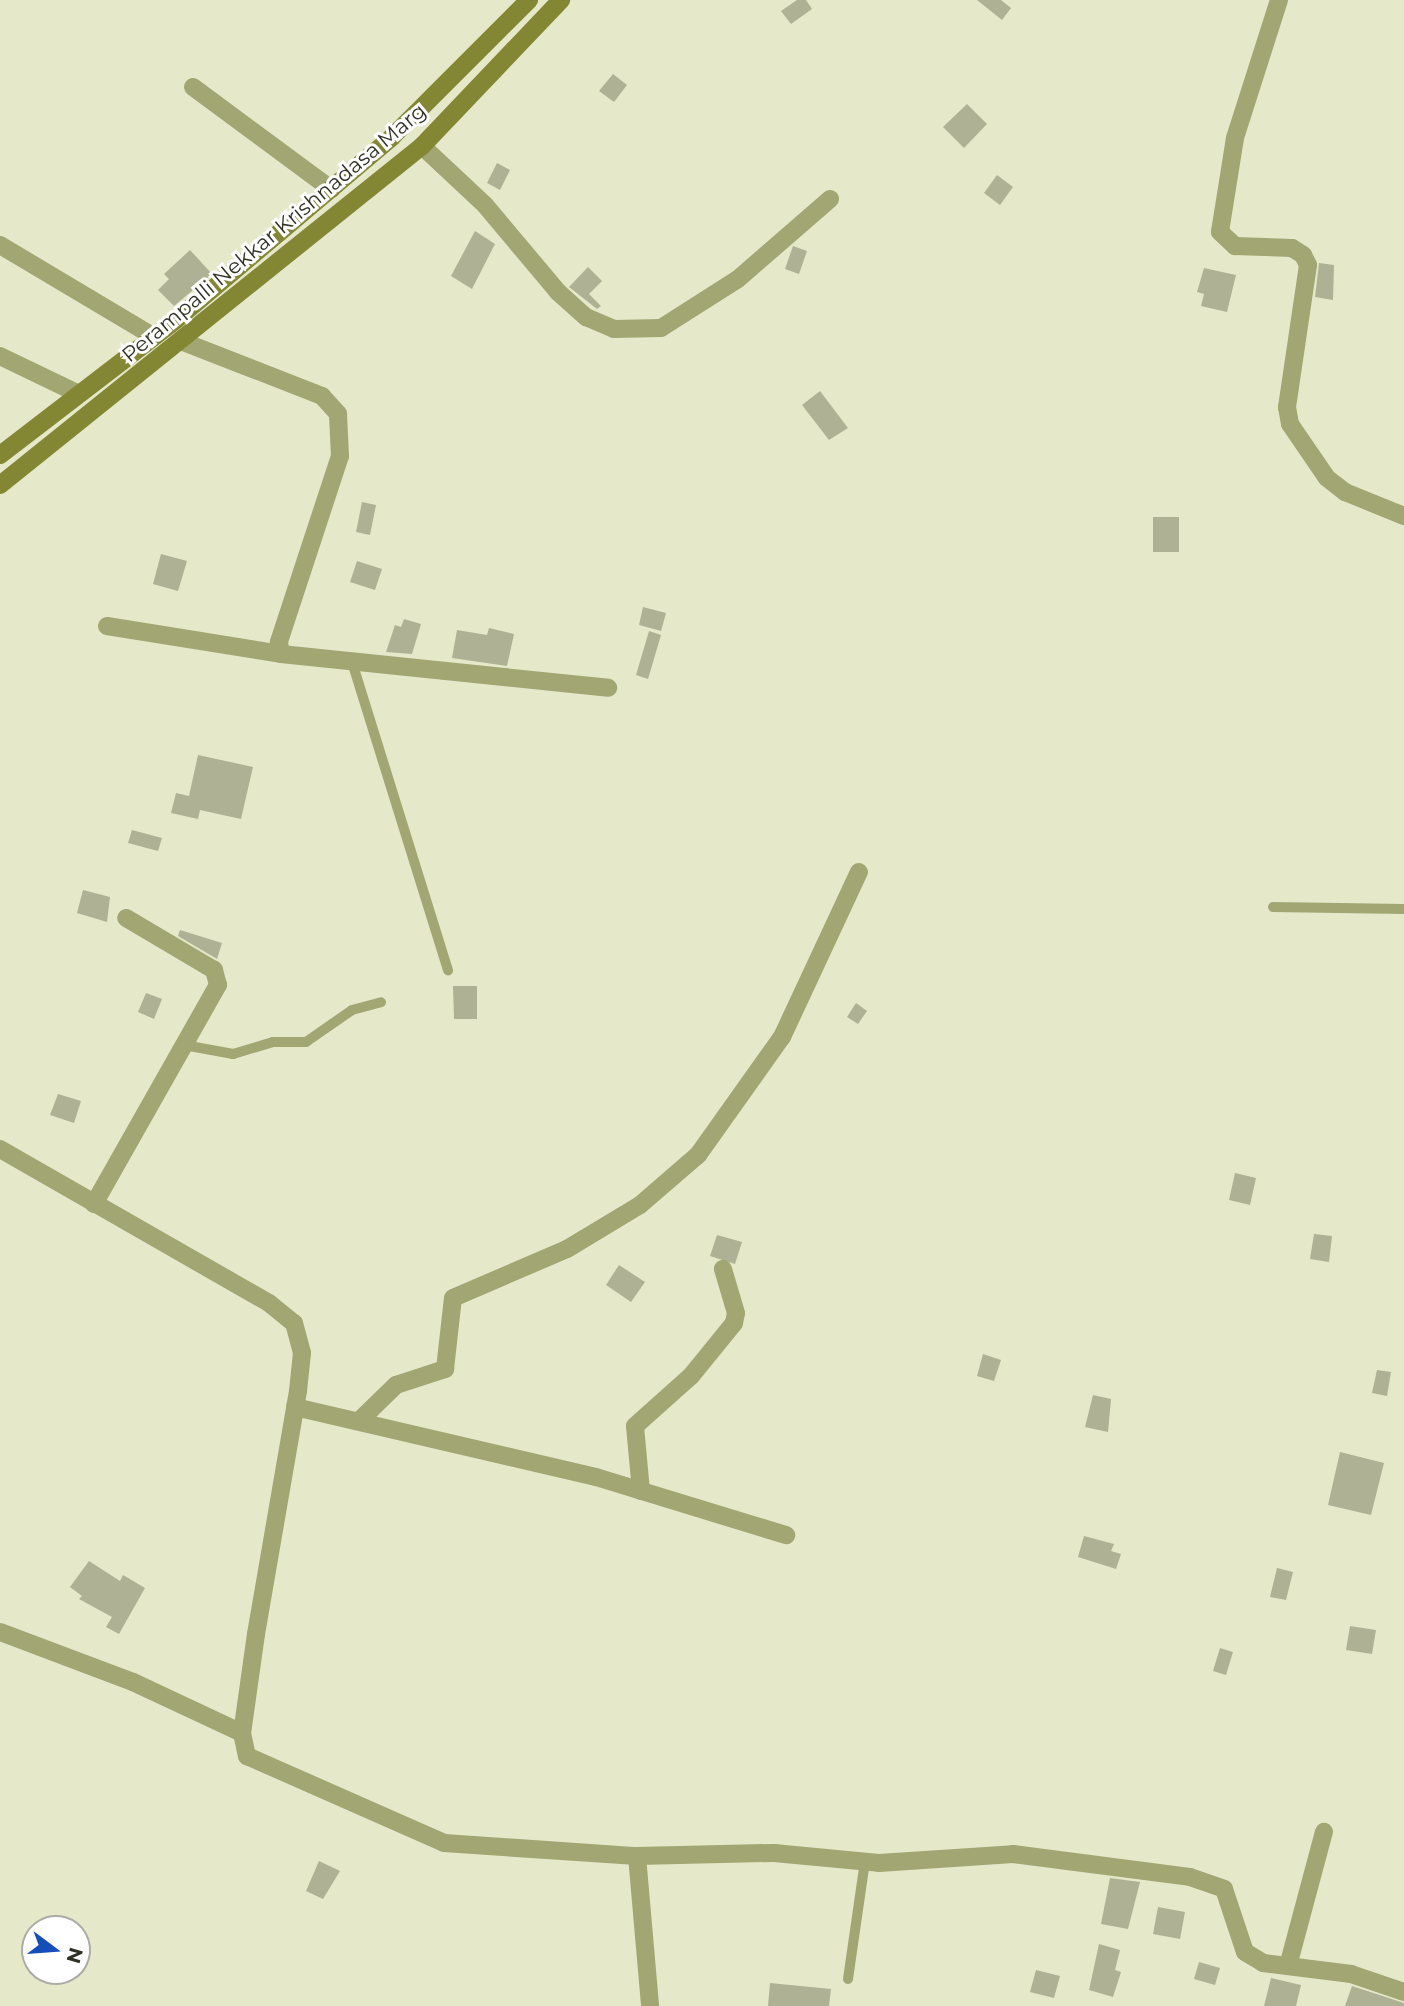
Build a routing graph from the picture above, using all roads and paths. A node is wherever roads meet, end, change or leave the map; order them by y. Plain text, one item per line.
1 (529, 0) edge
2 (561, 0) edge
3 (1279, 0) edge
4 (193, 87) dead end
5 (422, 146) junction
6 (331, 188) junction
7 (830, 199) dead end
8 (0, 245) edge
9 (151, 335) junction
10 (181, 341) junction
11 (0, 356) edge
12 (77, 393) junction
13 (0, 455) edge
14 (0, 485) edge
15 (1404, 516) edge
16 (107, 626) dead end
17 (281, 654) junction
18 (352, 662) junction
19 (608, 688) dead end
20 (859, 872) dead end
21 (1273, 907) dead end
22 (1404, 909) edge
23 (126, 918) dead end
24 (448, 970) dead end
25 (381, 1002) dead end
26 (184, 1045) junction
27 (0, 1149) edge
28 (94, 1204) junction
29 (723, 1269) dead end
30 (295, 1407) junction
31 (359, 1421) junction
32 (641, 1490) junction
33 (786, 1535) dead end
34 (0, 1632) edge
35 (242, 1733) junction
36 (1324, 1832) dead end
37 (638, 1856) junction
38 (865, 1861) junction
39 (1288, 1966) junction
40 (848, 1979) dead end
41 (1404, 1992) edge
42 (650, 2006) edge

1 - 6 main road
2 - 5 main road, Perampalli Nekkar Krishnadasa Marg
3 - 15 street
4 - 6 street
5 - 7 street
5 - 10 main road, Perampalli Nekkar Krishnadasa Marg
6 - 9 main road
8 - 9 street
9 - 12 main road
10 - 14 main road, Perampalli Nekkar Krishnadasa Marg
10 - 17 street
11 - 12 street
12 - 13 main road
16 - 17 street
17 - 18 street
18 - 19 street
18 - 24 lane
20 - 31 street
21 - 22 lane
23 - 26 street
25 - 26 lane
26 - 28 street
27 - 28 street
28 - 30 street
29 - 32 street
30 - 31 street
30 - 35 street
31 - 32 street
32 - 33 street
34 - 35 street
35 - 37 street
36 - 39 street
37 - 38 street
37 - 42 street
38 - 39 street
38 - 40 lane
39 - 41 street

